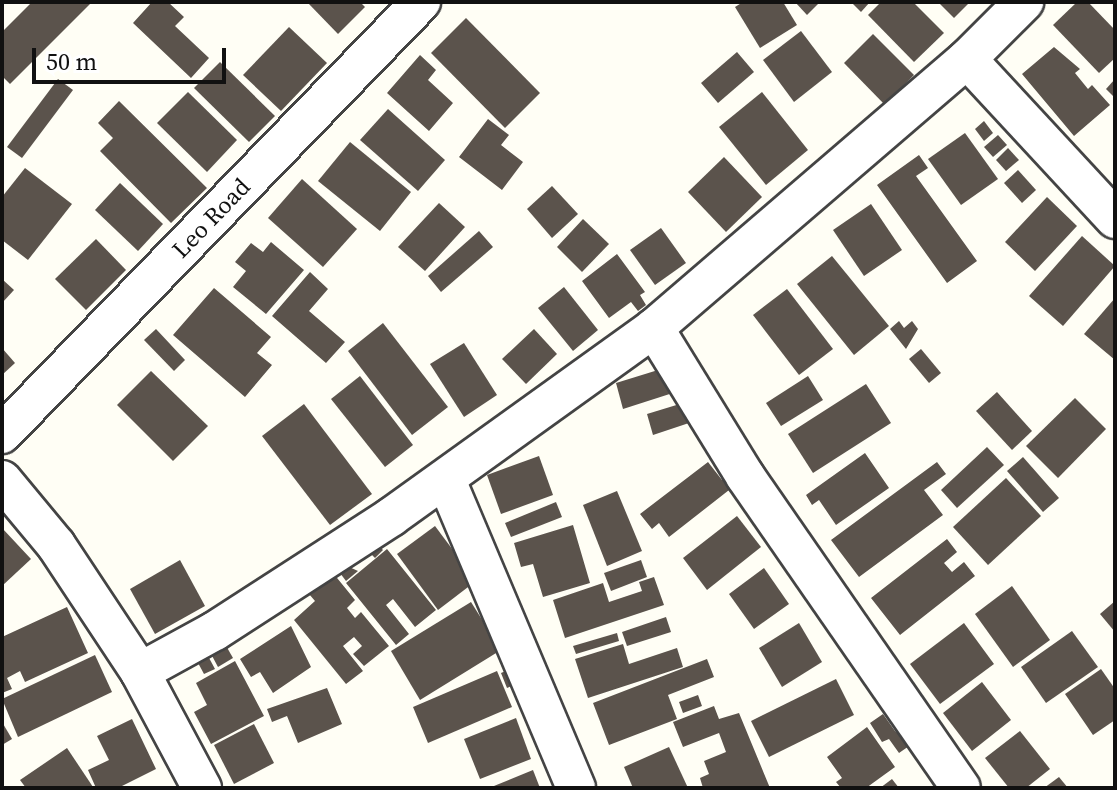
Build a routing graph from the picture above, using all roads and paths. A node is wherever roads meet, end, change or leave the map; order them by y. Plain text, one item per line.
1 (421, 2) edge
2 (1024, 2) edge
3 (967, 59) junction
4 (1115, 219) edge
5 (654, 328) junction
6 (2, 434) edge
7 (2, 480) edge
8 (446, 480) junction
9 (140, 672) junction
10 (202, 788) edge
11 (576, 788) edge
12 (961, 788) edge

1 - 6 street, Leo Road
2 - 3 street
3 - 4 street
3 - 5 street
5 - 8 street
5 - 12 street
7 - 9 street
8 - 9 street
8 - 11 street
9 - 10 street

